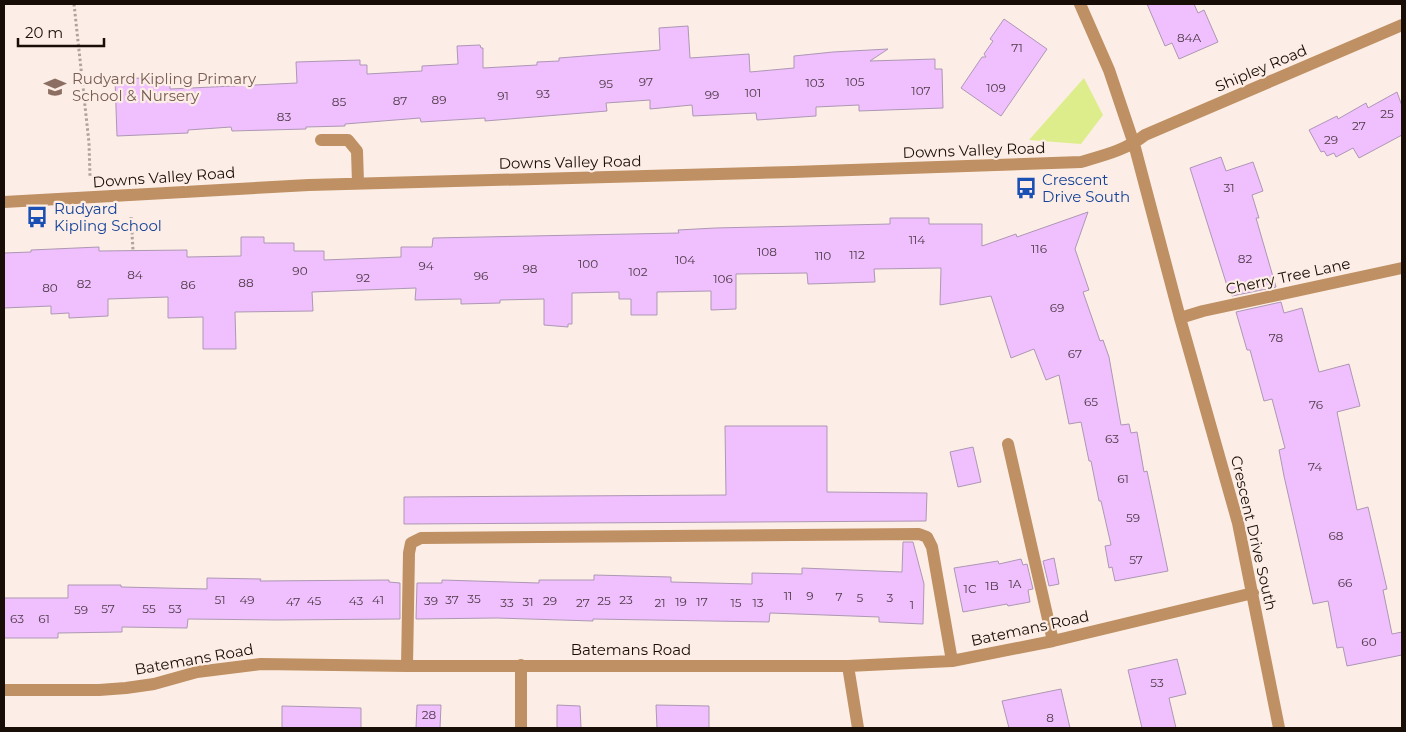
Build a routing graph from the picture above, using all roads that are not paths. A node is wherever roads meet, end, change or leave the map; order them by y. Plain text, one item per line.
1 (1080, 4) edge
2 (1402, 26) edge
3 (321, 140) dead end
4 (1134, 144) junction
5 (358, 183) junction
6 (4, 202) edge
7 (1402, 268) edge
8 (1180, 318) junction
9 (1008, 444) dead end
10 (1253, 594) junction
11 (1052, 641) junction
12 (952, 661) junction
13 (521, 665) junction
14 (406, 666) junction
15 (848, 666) junction
16 (4, 690) edge
17 (520, 728) edge
18 (858, 728) edge
19 (1278, 728) edge

1 - 4 street, Crescent Drive South
2 - 4 street, Shipley Road
3 - 5 street
4 - 5 street, Downs Valley Road
4 - 8 street, Crescent Drive South
5 - 6 street, Downs Valley Road
7 - 8 street, Cherry Tree Lane
8 - 10 street, Crescent Drive South
9 - 11 street
10 - 11 street, Batemans Road
10 - 19 street, Crescent Drive South
11 - 12 street, Batemans Road
12 - 14 street
12 - 15 street, Batemans Road
13 - 14 street, Batemans Road
13 - 15 street, Batemans Road
13 - 17 street
14 - 16 street, Batemans Road
15 - 18 street

